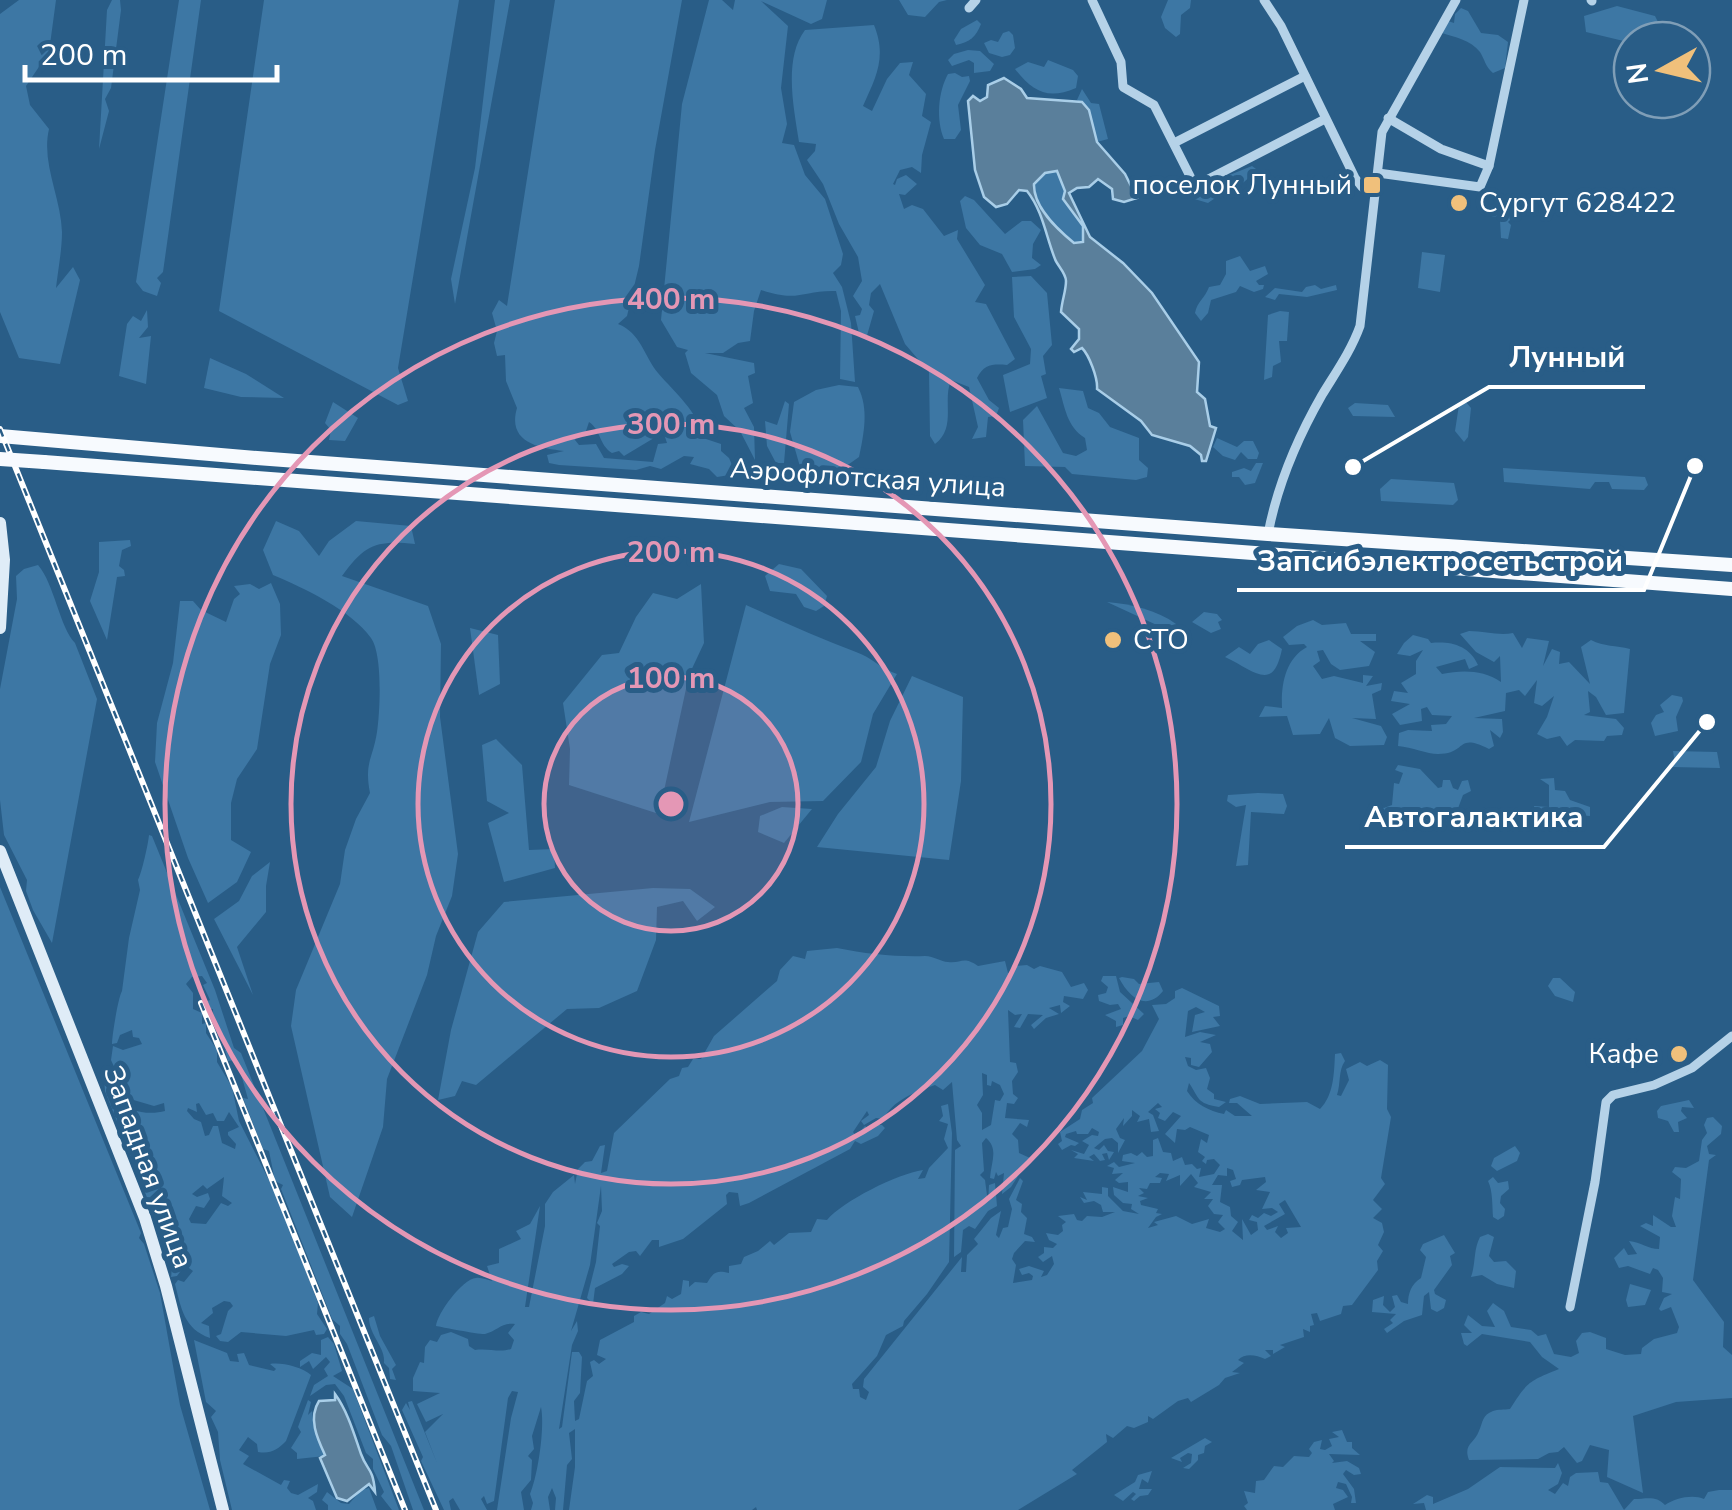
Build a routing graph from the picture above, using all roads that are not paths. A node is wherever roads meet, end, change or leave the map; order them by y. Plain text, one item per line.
1 (1092, 0) edge
2 (1264, 0) edge
3 (1456, 0) edge
4 (1524, 0) edge
5 (1306, 76) junction
6 (1388, 118) junction
7 (1325, 119) junction
8 (1174, 143) junction
9 (1489, 166) junction
10 (1378, 173) junction
11 (1375, 194) junction
12 (0, 436) edge
13 (0, 458) edge
14 (0, 523) edge
15 (1268, 534) junction
16 (1732, 566) edge
17 (1732, 588) edge
18 (2, 596) edge
19 (0, 628) edge
20 (0, 851) edge
21 (1732, 1036) edge
22 (1570, 1307) dead end
23 (222, 1510) edge

1 - 8 street
2 - 5 street
3 - 6 street
4 - 9 street
5 - 7 street
5 - 8 street
6 - 9 street
6 - 10 street
7 - 8 street
7 - 11 street
9 - 10 street
10 - 11 street
11 - 15 street
12 - 15 main road, Аэрофлотская улица
13 - 17 main road, Аэрофлотская улица, bridge
14 - 18 street
15 - 16 main road, Аэрофлотская улица
18 - 19 street
20 - 23 street, Западная улица
21 - 22 street

